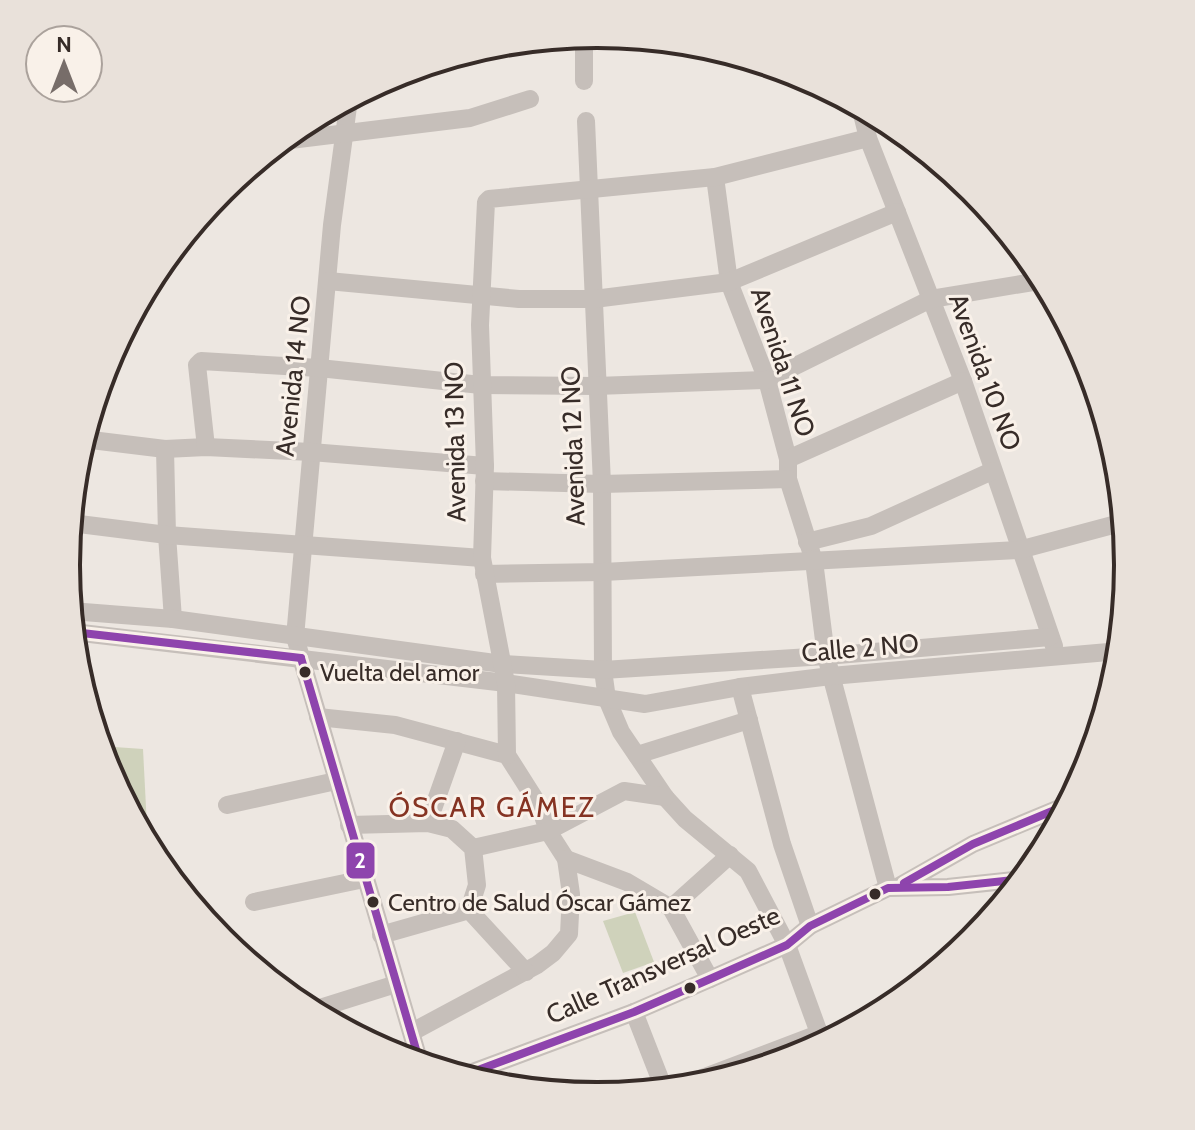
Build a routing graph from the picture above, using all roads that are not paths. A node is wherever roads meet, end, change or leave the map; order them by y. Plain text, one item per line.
1 (584, 48) edge
2 (584, 81) dead end
3 (530, 99) dead end
4 (348, 112) edge
5 (586, 121) dead end
6 (864, 122) edge
7 (346, 133) junction
8 (306, 138) edge
9 (868, 138) junction
10 (715, 177) junction
11 (591, 190) junction
12 (897, 212) junction
13 (328, 281) junction
14 (729, 282) junction
15 (1030, 283) edge
16 (482, 297) junction
17 (594, 299) junction
18 (931, 299) junction
19 (319, 368) junction
20 (767, 380) junction
21 (963, 381) junction
22 (481, 385) junction
23 (596, 386) junction
24 (96, 441) edge
25 (206, 447) junction
26 (165, 449) junction
27 (311, 452) junction
28 (788, 459) junction
29 (992, 471) junction
30 (485, 474) junction
31 (788, 479) junction
32 (602, 484) junction
33 (83, 524) edge
34 (1112, 525) edge
35 (167, 535) junction
36 (807, 542) junction
37 (305, 544) junction
38 (1019, 550) junction
39 (814, 561) junction
40 (483, 566) junction
41 (603, 572) junction
42 (83, 612) edge
43 (173, 619) junction
44 (85, 633) edge
45 (295, 637) junction
46 (1050, 637) junction
47 (1107, 652) edge
48 (826, 656) junction
49 (1058, 656) junction
50 (301, 658) junction
51 (603, 670) junction
52 (504, 674) junction
53 (831, 676) junction
54 (740, 687) junction
55 (607, 699) junction
56 (318, 717) junction
57 (749, 720) junction
58 (457, 741) junction
59 (507, 755) junction
60 (640, 761) junction
61 (336, 781) junction
62 (624, 791) junction
63 (665, 797) junction
64 (227, 805) dead end
65 (1052, 811) edge
66 (428, 823) junction
67 (349, 825) junction
68 (548, 831) junction
69 (473, 848) junction
70 (730, 855) junction
71 (566, 859) junction
72 (364, 879) junction
73 (1007, 881) edge
74 (892, 888) junction
75 (254, 902) dead end
76 (671, 908) junction
77 (469, 910) junction
78 (810, 926) junction
79 (381, 935) junction
80 (787, 945) junction
81 (526, 972) junction
82 (710, 979) junction
83 (396, 984) junction
84 (327, 1006) edge
85 (634, 1012) junction
86 (412, 1032) junction
87 (820, 1032) edge
88 (416, 1049) edge
89 (482, 1068) edge
90 (660, 1078) edge

1 - 2 street
3 - 7 street
4 - 7 street, Avenida 14 NO
5 - 11 street, Avenida 12 NO
6 - 9 street, Avenida 10 NO
7 - 8 street
7 - 13 street, Avenida 14 NO
9 - 10 street
9 - 12 street, Avenida 10 NO
10 - 11 street
10 - 14 street, Avenida 11 NO
11 - 16 street, Avenida 13 NO
11 - 17 street, Avenida 12 NO
12 - 14 street
12 - 18 street, Avenida 10 NO
13 - 16 street
13 - 19 street, Avenida 14 NO
14 - 17 street
14 - 20 street, Avenida 11 NO
15 - 18 street
16 - 17 street
16 - 22 street, Avenida 13 NO
17 - 23 street, Avenida 12 NO
18 - 20 street
18 - 21 street, Avenida 10 NO
19 - 22 street
19 - 25 street
19 - 27 street, Avenida 14 NO
20 - 23 street
20 - 28 street, Avenida 11 NO
21 - 28 street
21 - 29 street, Avenida 10 NO
22 - 23 street
22 - 30 street, Avenida 13 NO
23 - 32 street, Avenida 12 NO
24 - 26 street
25 - 26 street
25 - 27 street
26 - 35 street
27 - 30 street
27 - 37 street, Avenida 14 NO
28 - 31 street, Avenida 11 NO
29 - 36 street
29 - 38 street, Avenida 10 NO
30 - 32 street
30 - 40 street, Avenida 13 NO
31 - 32 street
31 - 36 street, Avenida 11 NO
32 - 41 street, Avenida 12 NO
33 - 35 street
34 - 38 street
35 - 37 street
35 - 43 street
36 - 39 street, Avenida 11 NO
37 - 40 street
37 - 45 street, Avenida 14 NO
38 - 39 street
38 - 46 street, Avenida 10 NO
39 - 41 street
39 - 48 street, Avenida 11 NO
40 - 41 street
40 - 52 street, Avenida 13 NO
41 - 51 street, Avenida 12 NO
42 - 43 street
43 - 45 street
44 - 50 street
45 - 50 street, Avenida 14 NO
45 - 52 street
46 - 48 street
46 - 49 street, Avenida 10 NO
47 - 49 street, Calle 2 NO
48 - 51 street
48 - 53 street, Avenida 11 NO
49 - 53 street, Calle 2 NO
50 - 52 street
50 - 56 street, Avenida 14 NO
51 - 52 street
51 - 55 street, Avenida 12 NO
52 - 55 street, Calle 2 NO
52 - 59 street, Avenida 13 NO
53 - 54 street, Calle 2 NO
53 - 74 street, Avenida 11 NO
54 - 55 street, Calle 2 NO
54 - 57 street
55 - 60 street, Avenida 12 NO
56 - 58 street
56 - 61 street, Avenida 14 NO
57 - 60 street
57 - 78 street
58 - 59 street
58 - 66 street
59 - 68 street
60 - 62 street
60 - 63 street, Avenida 12 NO
61 - 64 street
61 - 67 street, Avenida 14 NO
62 - 63 street
62 - 68 street
63 - 70 street, Avenida 12 NO
65 - 74 street
66 - 67 street
66 - 69 street
67 - 72 street, Avenida 14 NO
68 - 69 street
68 - 71 street
69 - 77 street
70 - 76 street
70 - 80 street, Avenida 12 NO
71 - 76 street
71 - 81 street
72 - 75 street
72 - 79 street, Avenida 14 NO
73 - 74 street, Calle Transversal Oeste
74 - 78 street, Calle Transversal Oeste
76 - 82 street
77 - 79 street
77 - 81 street
78 - 80 street, Calle Transversal Oeste
79 - 83 street, Avenida 14 NO
80 - 82 street, Calle Transversal Oeste
80 - 87 street, Avenida 12 NO
81 - 86 street
82 - 85 street, Calle Transversal Oeste
83 - 84 street
83 - 86 street, Avenida 14 NO
85 - 89 street, Calle Transversal Oeste
85 - 90 street
86 - 88 street, Avenida 14 NO

